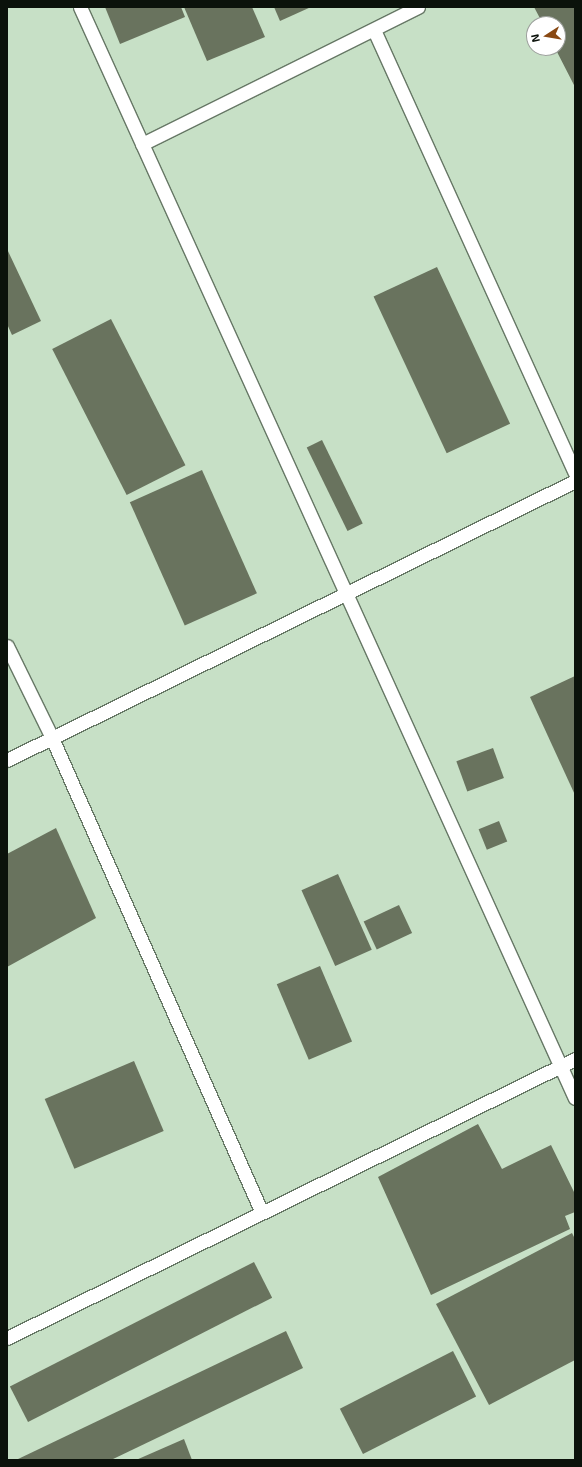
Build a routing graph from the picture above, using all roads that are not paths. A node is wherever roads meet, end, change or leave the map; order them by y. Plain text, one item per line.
1 (80, 7) edge
2 (418, 7) edge
3 (374, 30) junction
4 (142, 144) junction
5 (575, 473) edge
6 (575, 481) edge
7 (346, 595) junction
8 (7, 646) edge
9 (52, 738) junction
10 (7, 760) edge
11 (575, 1059) edge
12 (560, 1066) junction
13 (575, 1098) edge
14 (262, 1213) junction
15 (7, 1338) edge

1 - 4 lane
2 - 3 lane
3 - 4 lane
3 - 5 lane
4 - 7 lane
6 - 7 lane
7 - 9 lane
7 - 12 lane
8 - 9 lane
9 - 10 lane
9 - 14 lane
11 - 12 lane
12 - 13 lane
12 - 14 lane
14 - 15 lane

